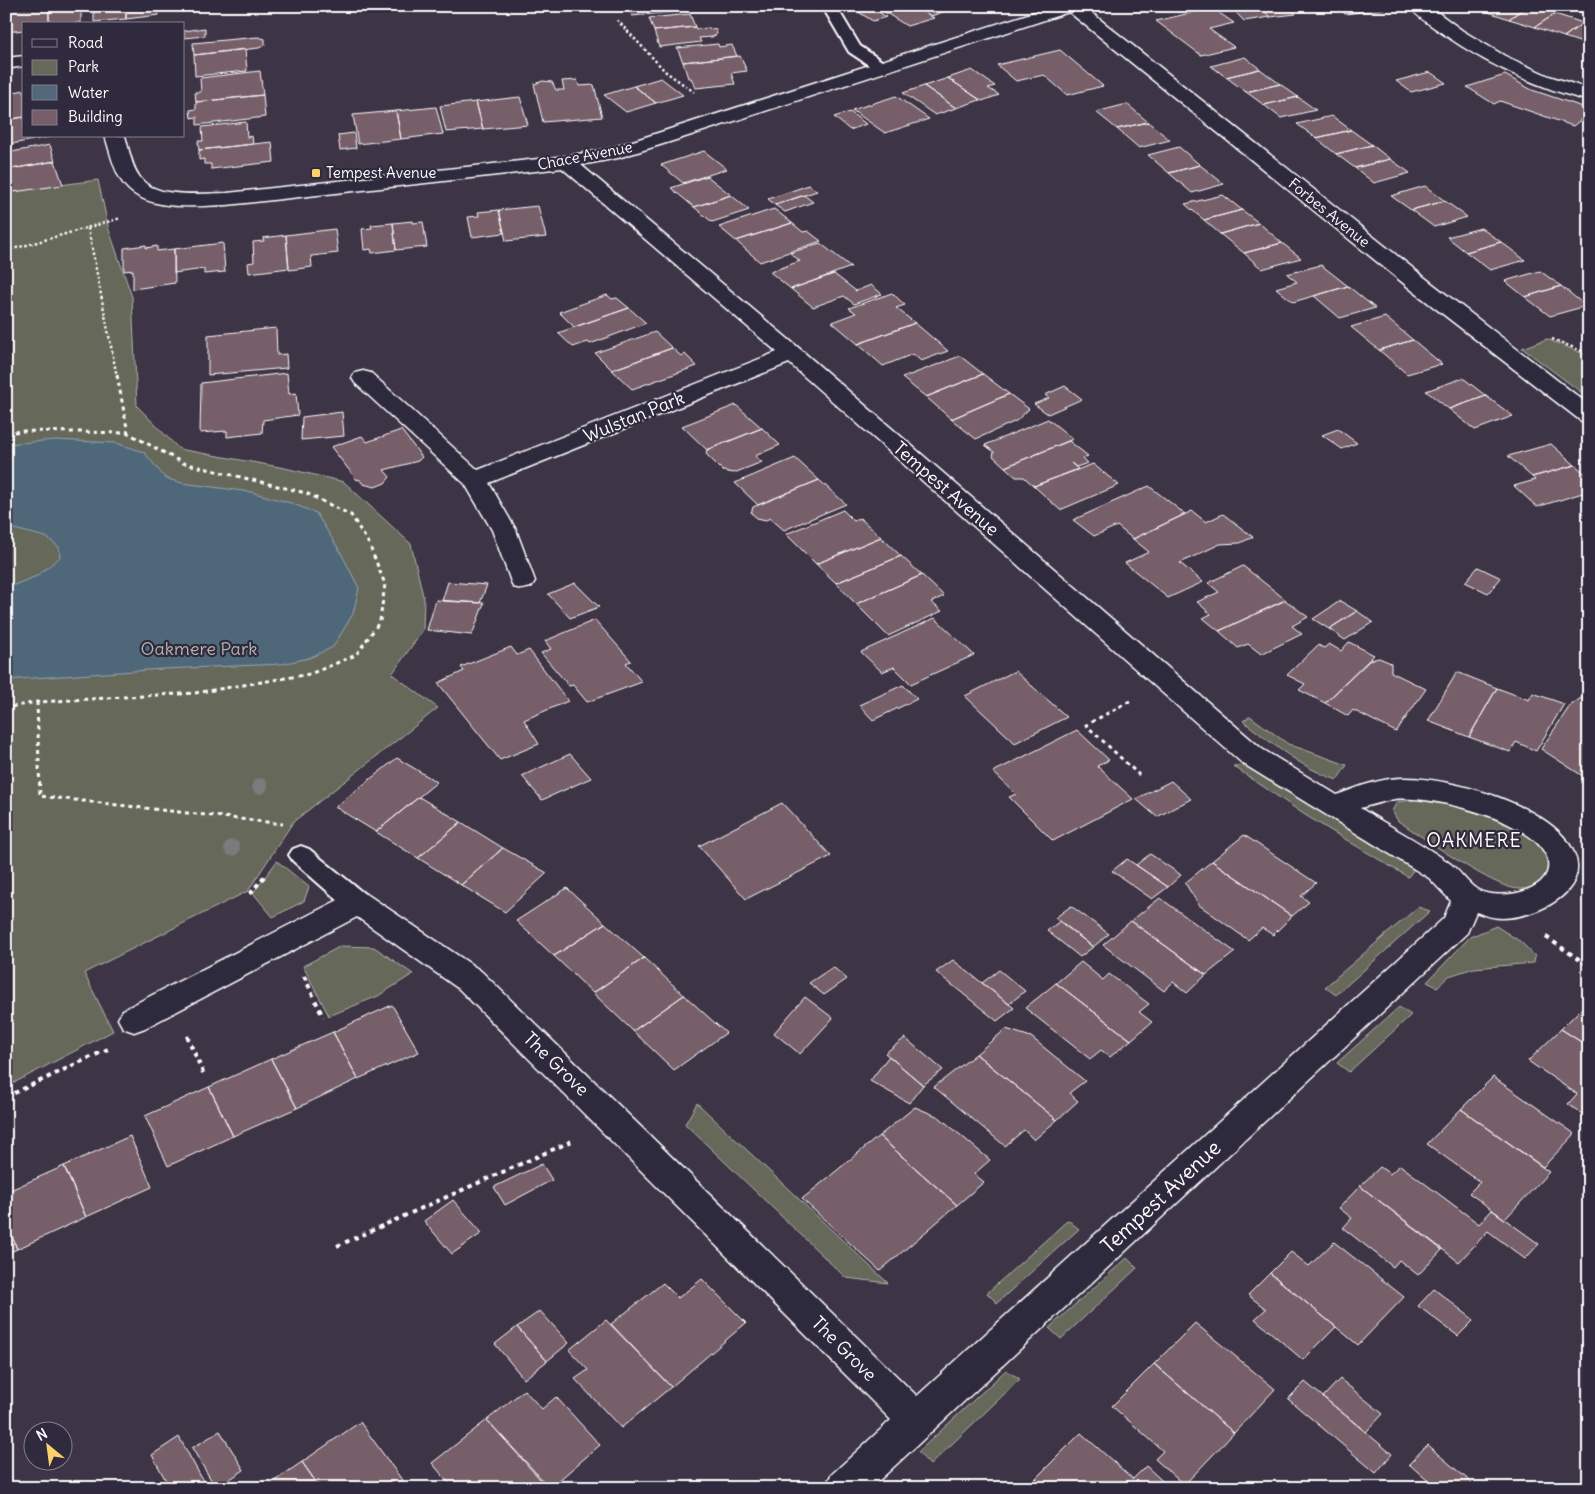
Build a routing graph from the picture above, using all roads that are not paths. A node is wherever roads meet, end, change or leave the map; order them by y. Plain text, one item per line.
1 (829, 6) edge
2 (1071, 6) edge
3 (1418, 6) edge
4 (22, 62) edge
5 (6, 64) edge
6 (881, 67) junction
7 (1589, 95) edge
8 (116, 138) edge
9 (566, 162) junction
10 (792, 354) junction
11 (363, 378) dead end
12 (1589, 416) edge
13 (474, 480) junction
14 (522, 581) dead end
15 (1333, 807) junction
16 (301, 855) road end
17 (1467, 898) junction
18 (358, 903) junction
19 (134, 1019) road end
20 (917, 1421) junction
21 (844, 1488) edge

1 - 6 lane
2 - 6 street, Chace Avenue
2 - 12 street, Forbes Avenue
3 - 7 street
4 - 5 street
6 - 9 street, Chace Avenue
8 - 9 street, Chace Avenue
9 - 10 street, Tempest Avenue
10 - 13 street, Wulstan Park
10 - 15 street, Tempest Avenue
11 - 13 street
13 - 14 street
15 - 17 street, Tempest Avenue
15 - 17 street
16 - 18 lane
17 - 20 street, Tempest Avenue
18 - 19 street
18 - 20 street, The Grove
20 - 21 street, Tempest Avenue

